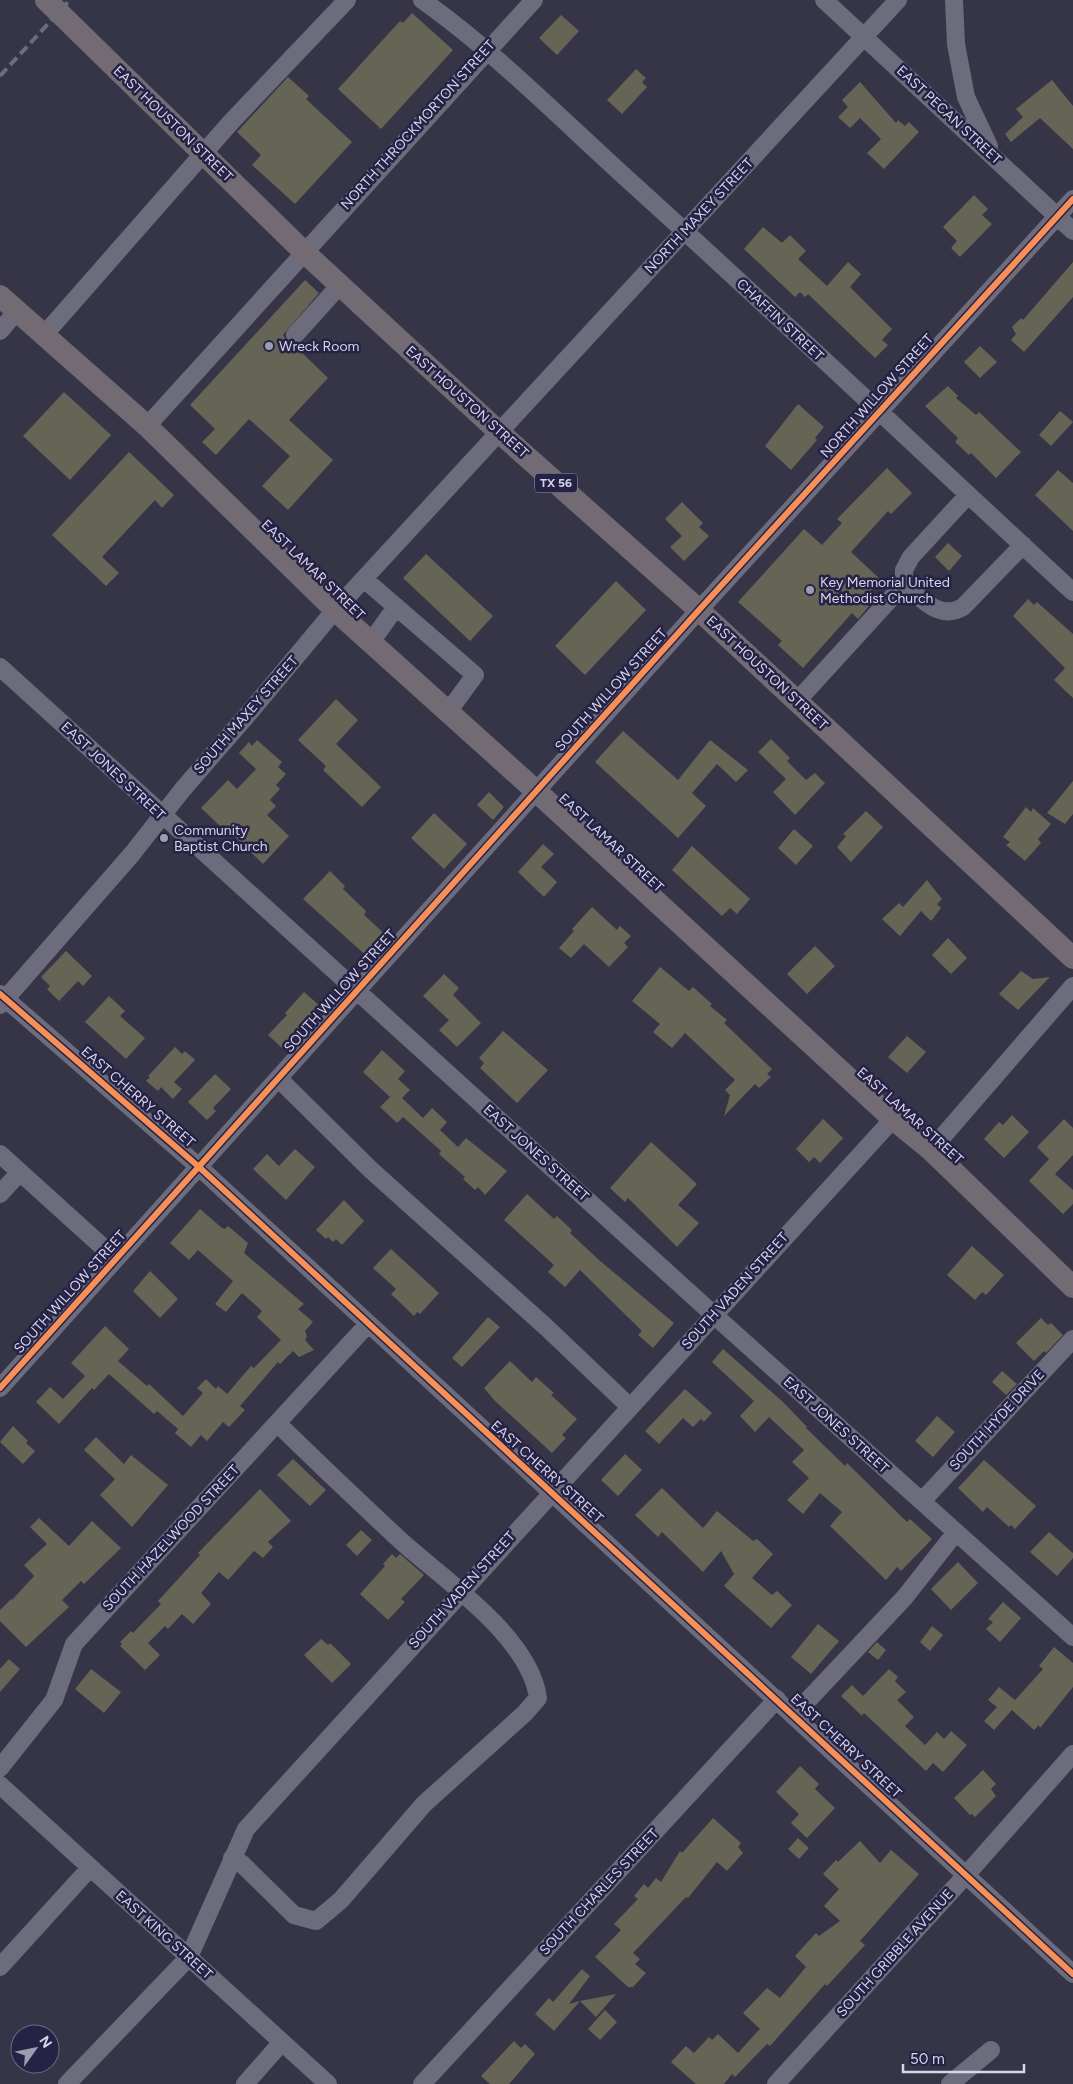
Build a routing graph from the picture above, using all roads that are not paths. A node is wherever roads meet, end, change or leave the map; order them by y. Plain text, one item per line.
1 (46, 0) edge
2 (347, 0) edge
3 (422, 0) edge
4 (534, 0) edge
5 (824, 0) edge
6 (898, 0) edge
7 (954, 0) edge
8 (864, 37) junction
9 (486, 51) junction
10 (203, 153) junction
11 (993, 155) junction
12 (1073, 199) edge
13 (1057, 216) junction
14 (1073, 230) edge
15 (685, 231) junction
16 (304, 252) junction
17 (340, 285) junction
18 (0, 296) edge
19 (17, 311) junction
20 (0, 331) edge
21 (44, 335) junction
22 (295, 335) dead end
23 (879, 412) junction
24 (147, 426) junction
25 (499, 432) junction
26 (968, 494) junction
27 (1023, 545) junction
28 (364, 579) junction
29 (904, 584) junction
30 (1073, 592) edge
31 (396, 607) junction
32 (335, 610) junction
33 (699, 610) junction
34 (370, 642) junction
35 (0, 667) edge
36 (797, 701) junction
37 (448, 712) junction
38 (536, 791) junction
39 (162, 816) junction
40 (1073, 958) edge
41 (1073, 986) edge
42 (358, 990) junction
43 (2, 999) edge
44 (278, 1078) junction
45 (893, 1119) junction
46 (931, 1150) junction
47 (0, 1154) edge
48 (199, 1167) junction
49 (20, 1172) junction
50 (0, 1194) edge
51 (116, 1259) junction
52 (1073, 1287) edge
53 (714, 1315) junction
54 (368, 1324) junction
55 (1073, 1339) edge
56 (0, 1388) edge
57 (630, 1407) junction
58 (277, 1423) junction
59 (551, 1492) junction
60 (922, 1501) junction
61 (956, 1532) junction
62 (462, 1591) junction
63 (1073, 1637) edge
64 (777, 1699) junction
65 (794, 1715) junction
66 (1073, 1754) edge
67 (0, 1768) edge
68 (0, 1785) edge
69 (232, 1858) junction
70 (90, 1868) junction
71 (966, 1875) junction
72 (189, 1958) junction
73 (0, 1967) edge
74 (1073, 1974) edge
75 (282, 2042) junction
76 (991, 2050) dead end
77 (67, 2084) edge
78 (244, 2084) edge
79 (328, 2084) edge
80 (422, 2084) edge
81 (776, 2084) edge
82 (950, 2084) edge

1 - 10 main road, EAST HOUSTON STREET / TX 56
2 - 10 street
3 - 9 street, CHAFFIN STREET
4 - 9 street, NORTH THROCKMORTON STREET
5 - 8 street, EAST PECAN STREET
6 - 8 street, NORTH MAXEY STREET
7 - 11 street
8 - 11 street, EAST PECAN STREET
8 - 15 street, NORTH MAXEY STREET
9 - 15 street, CHAFFIN STREET
9 - 16 street, NORTH THROCKMORTON STREET
10 - 16 main road, EAST HOUSTON STREET / TX 56
10 - 21 street
11 - 13 street, EAST PECAN STREET
12 - 13 street, NORTH WILLOW STREET
13 - 14 street, EAST PECAN STREET
13 - 23 street, NORTH WILLOW STREET
15 - 23 street, CHAFFIN STREET
15 - 25 street, NORTH MAXEY STREET
16 - 17 main road, EAST HOUSTON STREET / TX 56
16 - 24 street, NORTH THROCKMORTON STREET
17 - 22 street
17 - 25 main road, EAST HOUSTON STREET / TX 56
18 - 19 main road, EAST LAMAR STREET
19 - 20 street
19 - 21 main road, EAST LAMAR STREET
21 - 24 main road, EAST LAMAR STREET
23 - 26 street, CHAFFIN STREET
23 - 33 street, NORTH WILLOW STREET
24 - 32 main road, EAST LAMAR STREET
25 - 28 street, SOUTH MAXEY STREET
25 - 33 main road, EAST HOUSTON STREET / TX 56
26 - 27 street, CHAFFIN STREET
26 - 29 street
27 - 29 street
27 - 30 street, CHAFFIN STREET
28 - 31 street
28 - 32 street, SOUTH MAXEY STREET
29 - 36 street
31 - 34 street
31 - 37 street
32 - 34 main road, EAST LAMAR STREET
32 - 39 street, SOUTH MAXEY STREET
33 - 36 main road, EAST HOUSTON STREET / TX 56
33 - 38 street, SOUTH WILLOW STREET
34 - 37 main road, EAST LAMAR STREET
35 - 39 street, EAST JONES STREET
36 - 40 main road, EAST HOUSTON STREET / TX 56
37 - 38 main road, EAST LAMAR STREET
38 - 42 street, SOUTH WILLOW STREET
38 - 45 main road, EAST LAMAR STREET
39 - 42 street, EAST JONES STREET
39 - 43 street, SOUTH MAXEY STREET
41 - 46 street
42 - 44 street, SOUTH WILLOW STREET
42 - 53 street, EAST JONES STREET
43 - 48 street, EAST CHERRY STREET
44 - 48 street, SOUTH WILLOW STREET
44 - 57 street
45 - 46 main road, EAST LAMAR STREET
45 - 53 street, SOUTH VADEN STREET
46 - 52 main road, EAST LAMAR STREET
47 - 49 street
48 - 51 street, SOUTH WILLOW STREET
48 - 54 street, EAST CHERRY STREET
49 - 50 street
49 - 51 street
51 - 56 street, SOUTH WILLOW STREET
53 - 57 street, SOUTH VADEN STREET
53 - 60 street, EAST JONES STREET
54 - 58 street, SOUTH HAZELWOOD STREET
54 - 59 street, EAST CHERRY STREET
55 - 60 street, SOUTH HYDE DRIVE
57 - 59 street, SOUTH VADEN STREET
58 - 62 street
58 - 67 street, SOUTH HAZELWOOD STREET
59 - 62 street, SOUTH VADEN STREET
59 - 64 street, EAST CHERRY STREET
60 - 61 street, EAST JONES STREET
61 - 63 street, EAST JONES STREET
61 - 65 street
62 - 69 street, SOUTH VADEN STREET
62 - 69 street
64 - 65 street, EAST CHERRY STREET
64 - 80 street, SOUTH CHARLES STREET
65 - 71 street, EAST CHERRY STREET
66 - 71 street, SOUTH GRIBBLE AVENUE
68 - 70 street, EAST KING STREET
69 - 72 street, SOUTH VADEN STREET
70 - 72 street, EAST KING STREET
70 - 73 street
71 - 74 street, EAST CHERRY STREET
71 - 81 street, SOUTH GRIBBLE AVENUE
72 - 75 street, EAST KING STREET
72 - 77 street, SOUTH VADEN STREET
75 - 78 street
75 - 79 street, EAST KING STREET
76 - 82 street

